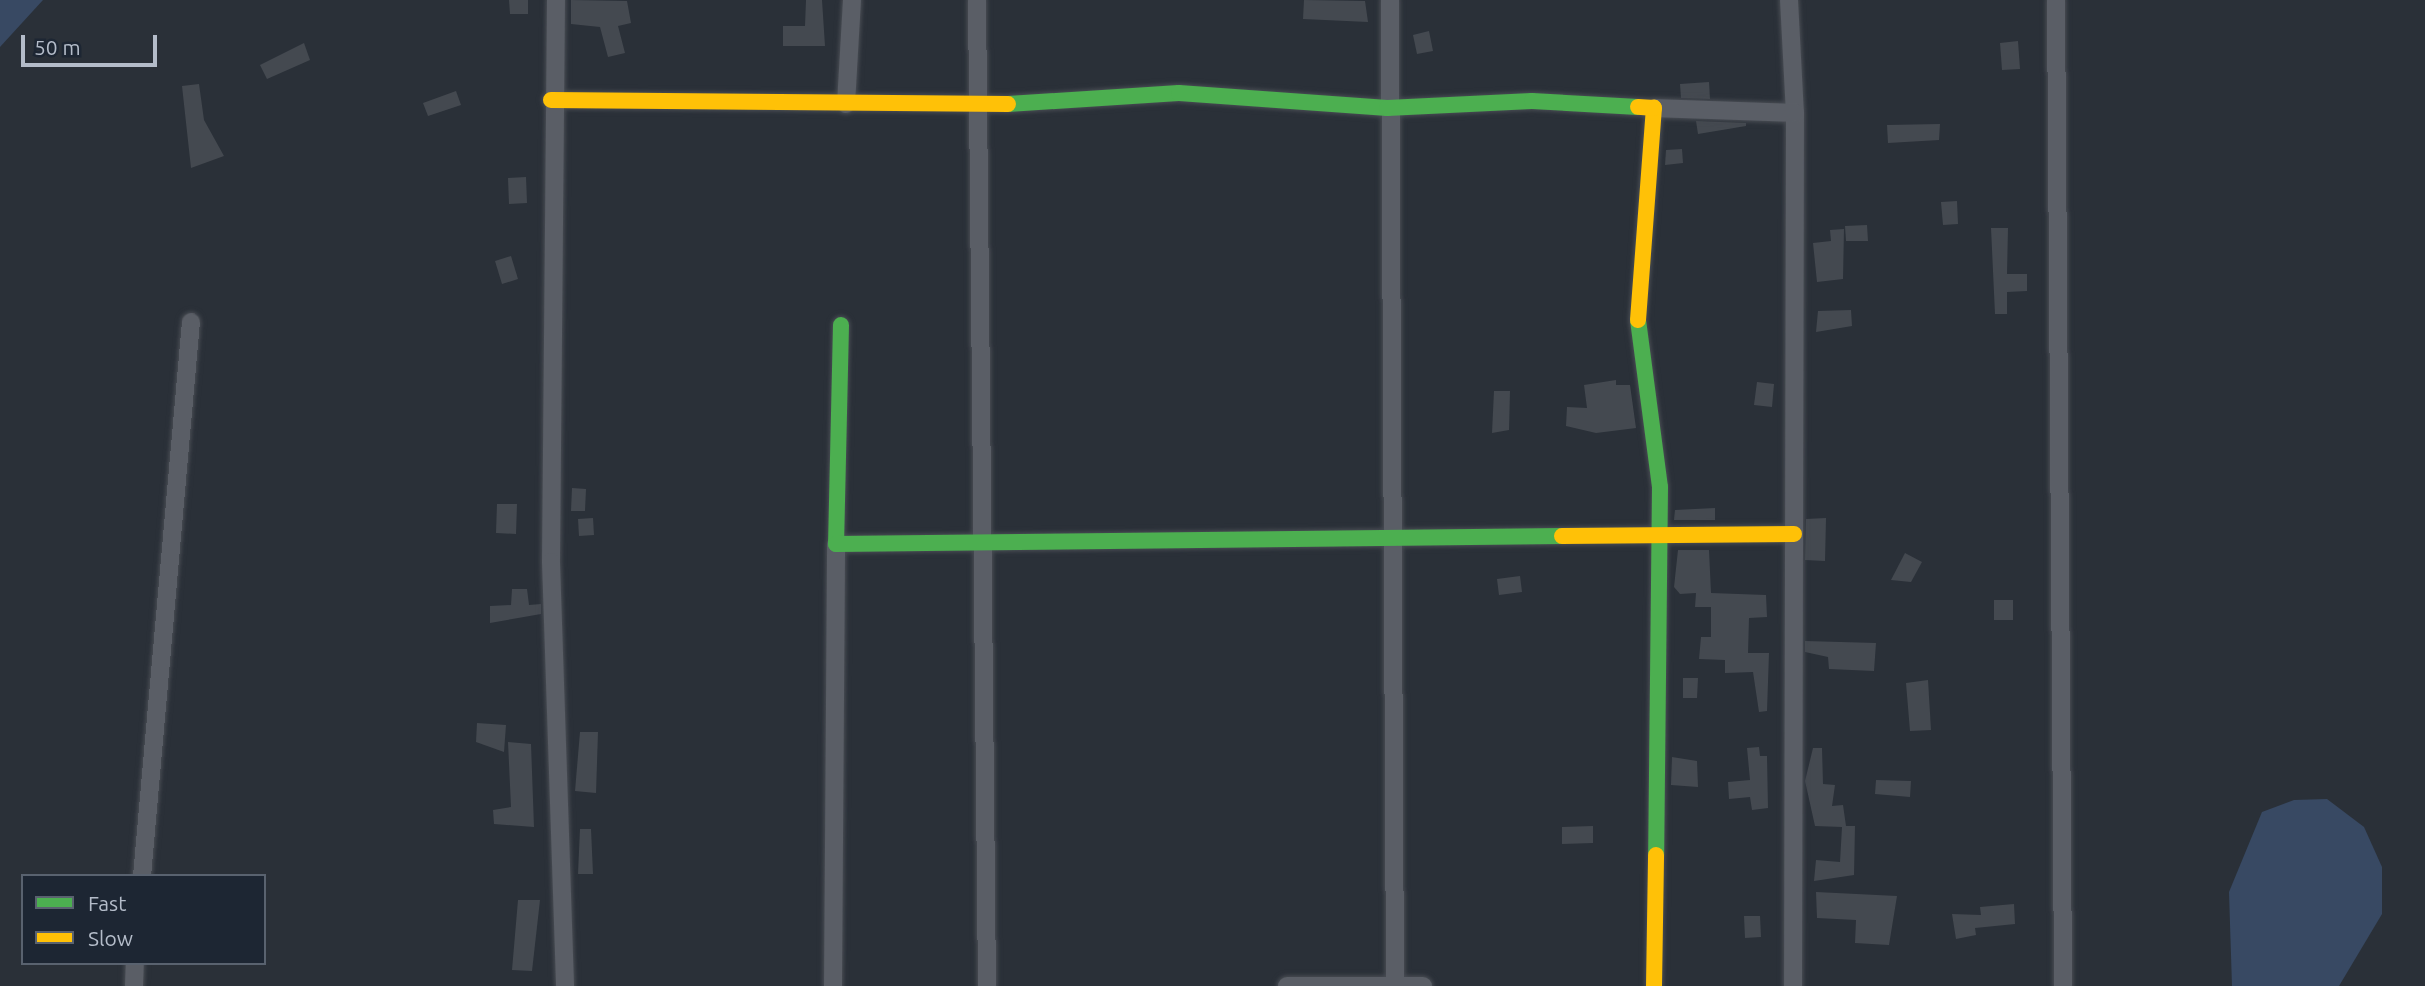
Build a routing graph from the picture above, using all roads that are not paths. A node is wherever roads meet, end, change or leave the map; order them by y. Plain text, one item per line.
1 (556, 0) edge
2 (852, 0) edge
3 (977, 0) edge
4 (1390, 0) edge
5 (1789, 0) edge
6 (2056, 0) edge
7 (551, 100) junction
8 (846, 104) junction
9 (976, 106) junction
10 (1387, 108) junction
11 (1654, 108) junction
12 (1795, 113) junction
13 (191, 322) dead end
14 (841, 325) dead end
15 (1794, 534) junction
16 (1391, 535) junction
17 (1660, 538) junction
18 (985, 542) junction
19 (835, 544) junction
20 (142, 874) edge
21 (135, 965) edge
22 (134, 986) edge
23 (565, 986) edge
24 (833, 986) edge
25 (986, 986) edge
26 (1287, 986) edge
27 (1395, 986) edge
28 (1423, 986) edge
29 (1654, 986) edge
30 (1793, 986) edge
31 (2063, 986) edge

1 - 7 street
2 - 8 street
3 - 9 street
4 - 10 street
5 - 12 street
6 - 31 street
7 - 8 street
7 - 23 street
8 - 9 street
9 - 10 street
9 - 18 street
10 - 11 street
10 - 16 street
11 - 12 street
11 - 17 street
12 - 15 street
13 - 20 street
14 - 19 street
15 - 17 street
15 - 30 street
16 - 17 street
16 - 18 street
16 - 27 street
17 - 29 street
18 - 19 street
18 - 25 street
19 - 24 street
21 - 22 street
26 - 27 street
27 - 28 street

